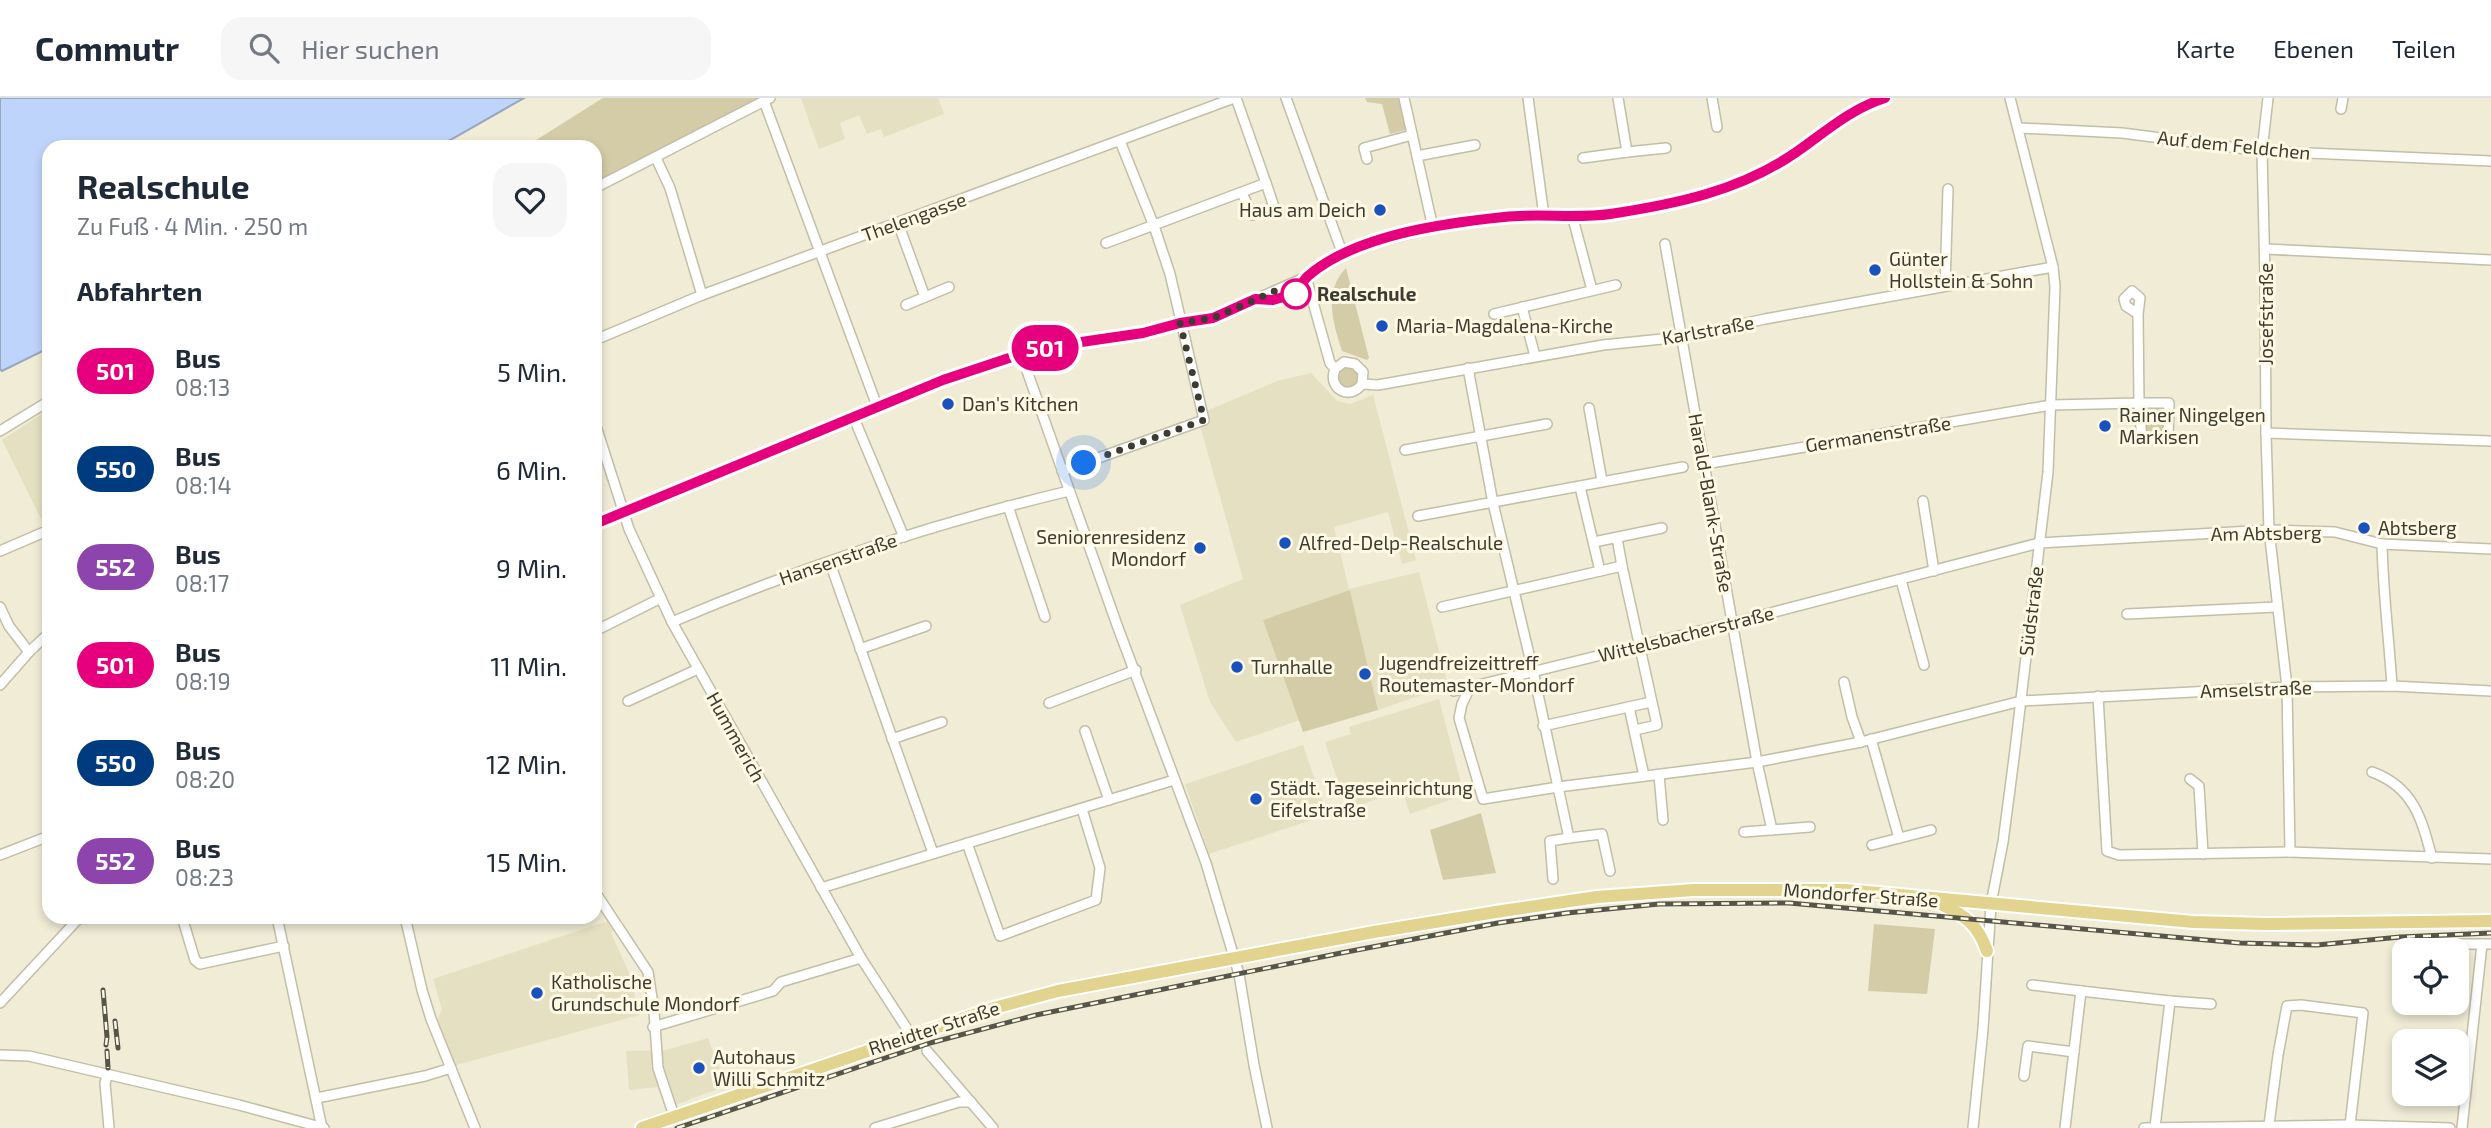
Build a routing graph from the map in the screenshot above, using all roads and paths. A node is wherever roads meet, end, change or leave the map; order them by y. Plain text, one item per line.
1 (1235, 98) edge
2 (1286, 98) edge
3 (1404, 98) edge
4 (1528, 98) edge
5 (1618, 98) edge
6 (1712, 98) edge
7 (1885, 98) edge
8 (2010, 98) edge
9 (2268, 98) edge
10 (2343, 98) edge
11 (767, 99) edge
12 (1872, 100) edge
13 (2341, 109) dead end
14 (1717, 127) dead end
15 (2020, 128) junction
16 (1412, 135) junction
17 (1120, 141) junction
18 (1475, 145) dead end
19 (1666, 148) dead end
20 (2262, 151) junction
21 (1627, 152) junction
22 (1417, 156) junction
23 (656, 158) junction
24 (1583, 158) dead end
25 (1367, 159) dead end
26 (2491, 161) edge
27 (1266, 183) junction
28 (602, 185) edge
29 (1948, 190) dead end
30 (1242, 192) junction
31 (1572, 215) junction
32 (1544, 216) junction
33 (898, 223) junction
34 (1154, 226) junction
35 (1433, 228) junction
36 (1106, 243) dead end
37 (1665, 244) dead end
38 (2265, 249) junction
39 (821, 251) junction
40 (1343, 255) junction
41 (2491, 260) edge
42 (2053, 267) junction
43 (1306, 277) junction
44 (1616, 285) dead end
45 (949, 286) dead end
46 (1945, 286) junction
47 (1592, 290) junction
48 (702, 295) junction
49 (925, 297) junction
50 (906, 305) dead end
51 (1522, 307) junction
52 (1494, 314) dead end
53 (2138, 314) dead end
54 (1180, 323) junction
55 (602, 337) edge
56 (1682, 337) junction
57 (1021, 354) junction
58 (1535, 356) junction
59 (1468, 368) junction
60 (1335, 369) junction
61 (1363, 384) junction
62 (2139, 403) junction
63 (42, 405) edge
64 (2051, 405) junction
65 (877, 407) junction
66 (1589, 408) dead end
67 (853, 416) junction
68 (1547, 424) dead end
69 (0, 431) edge
70 (2266, 433) junction
71 (1480, 437) junction
72 (2491, 441) edge
73 (602, 444) edge
74 (1405, 450) dead end
75 (1705, 464) junction
76 (1683, 467) dead end
77 (1062, 471) junction
78 (1602, 481) junction
79 (1580, 486) junction
80 (1069, 491) junction
81 (1923, 501) dead end
82 (1493, 503) junction
83 (1008, 506) junction
84 (624, 511) junction
85 (1418, 516) dead end
86 (602, 521) edge
87 (1662, 528) dead end
88 (2269, 530) junction
89 (42, 533) edge
90 (904, 537) junction
91 (1617, 538) junction
92 (1594, 542) junction
93 (2039, 543) junction
94 (2382, 544) junction
95 (2491, 549) edge
96 (0, 551) edge
97 (830, 564) junction
98 (1622, 566) junction
99 (1934, 571) junction
100 (1600, 572) junction
101 (1901, 580) junction
102 (1512, 590) junction
103 (661, 598) junction
104 (0, 607) edge
105 (1442, 607) dead end
106 (2276, 607) junction
107 (2127, 614) dead end
108 (1045, 617) dead end
109 (672, 622) junction
110 (1732, 623) junction
111 (926, 626) dead end
112 (602, 628) edge
113 (42, 640) edge
114 (1640, 646) junction
115 (860, 649) junction
116 (29, 652) junction
117 (1924, 665) dead end
118 (698, 669) junction
119 (1136, 670) junction
120 (1533, 671) junction
121 (1844, 682) dead end
122 (0, 685) edge
123 (1471, 685) junction
124 (2392, 686) junction
125 (2287, 687) junction
126 (1454, 691) dead end
127 (2491, 691) edge
128 (2098, 696) junction
129 (628, 701) dead end
130 (2021, 701) junction
131 (1651, 702) junction
132 (1049, 703) dead end
133 (1629, 707) junction
134 (942, 722) dead end
135 (1543, 726) junction
136 (1635, 730) junction
137 (1085, 731) dead end
138 (892, 739) junction
139 (1866, 740) junction
140 (1757, 762) junction
141 (2372, 772) dead end
142 (1659, 775) junction
143 (1644, 776) junction
144 (2190, 779) dead end
145 (1174, 780) junction
146 (1558, 787) junction
147 (1109, 800) junction
148 (1082, 808) junction
149 (1663, 820) dead end
150 (1810, 827) dead end
151 (1772, 830) junction
152 (1931, 830) dead end
153 (1744, 832) dead end
154 (1569, 838) junction
155 (1899, 838) junction
156 (42, 839) edge
157 (967, 843) junction
158 (1872, 845) dead end
159 (2290, 852) junction
160 (933, 853) junction
161 (2203, 854) junction
162 (0, 855) edge
163 (2432, 858) junction
164 (2491, 859) edge
165 (1610, 871) dead end
166 (1553, 879) dead end
167 (821, 888) junction
168 (1931, 899) junction
169 (602, 903) edge
170 (1991, 904) junction
171 (2491, 922) edge
172 (73, 924) edge
173 (184, 924) edge
174 (279, 924) edge
175 (407, 924) edge
176 (2486, 944) edge
177 (284, 946) junction
178 (1987, 951) junction
179 (861, 958) junction
180 (1234, 958) junction
181 (2032, 985) dead end
182 (2081, 991) junction
183 (2169, 1000) junction
184 (0, 1003) edge
185 (2211, 1004) dead end
186 (653, 1027) junction
187 (911, 1035) junction
188 (927, 1051) dead end
189 (2074, 1052) junction
190 (0, 1055) edge
191 (451, 1068) junction
192 (107, 1076) junction
193 (2024, 1076) dead end
194 (317, 1098) junction
195 (971, 1102) junction
196 (674, 1116) junction
197 (2269, 1125) junction
198 (2350, 1125) junction
199 (2155, 1127) edge
200 (109, 1128) edge
201 (323, 1128) edge
202 (475, 1128) edge
203 (642, 1128) edge
204 (875, 1128) edge
205 (993, 1128) edge
206 (1268, 1128) edge
207 (1973, 1128) edge
208 (2065, 1128) edge
209 (2144, 1128) edge
210 (2450, 1128) edge
211 (2462, 1128) edge

1 - 17 street, Thelengasse
1 - 27 street
2 - 40 street
3 - 16 street
4 - 32 street
5 - 21 street
6 - 14 street
7 - 12 street
8 - 15 street, Südstraße
9 - 20 street, Josefstraße
10 - 13 street
11 - 23 street
11 - 39 street
12 - 31 street
15 - 20 street, Auf dem Feldchen
15 - 42 street, Südstraße
16 - 22 street
16 - 25 street
17 - 33 street, Thelengasse
17 - 34 street
18 - 22 street
19 - 21 street
20 - 26 street, Auf dem Feldchen
20 - 38 street, Josefstraße
21 - 24 street
22 - 35 street
23 - 28 street
23 - 48 street
27 - 30 street
27 - 30 street
29 - 46 street
30 - 34 street
31 - 32 street
31 - 47 street
32 - 35 street
33 - 39 street, Thelengasse
33 - 49 street
34 - 36 street
34 - 54 street
35 - 40 street
37 - 56 street, Harald-Blank-Straße
38 - 41 street
38 - 70 street, Josefstraße
39 - 48 street, Thelengasse
39 - 65 street
40 - 43 street
42 - 46 street, Karlstraße
42 - 64 street, Südstraße
43 - 54 street
43 - 60 street, Karlstraße
44 - 47 street
45 - 49 street
46 - 56 street, Karlstraße
47 - 51 street
48 - 55 street, Thelengasse
49 - 50 street
51 - 52 street
51 - 58 street
53 - 62 street
54 - 57 street
54 - 77 street
56 - 58 street, Karlstraße
56 - 75 street, Harald-Blank-Straße
57 - 65 street
57 - 77 street
58 - 59 street, Karlstraße
59 - 61 street, Karlstraße
59 - 71 street
60 - 61 street
60 - 61 street, Karlstraße
62 - 62 street
62 - 64 street, Germanenstraße
63 - 69 street
64 - 75 street, Germanenstraße
64 - 93 street, Südstraße
65 - 67 street
66 - 78 street
67 - 84 street
67 - 90 street
68 - 71 street
70 - 72 street
70 - 88 street, Josefstraße
71 - 74 street
71 - 82 street
73 - 84 street, Hummerich
75 - 110 street, Harald-Blank-Straße
76 - 78 street
77 - 80 street
78 - 79 street
79 - 82 street
79 - 92 street
80 - 83 street, Hansenstraße
80 - 119 street
81 - 99 street
82 - 85 street
82 - 102 street
83 - 90 street, Hansenstraße
83 - 108 street
84 - 86 street
84 - 103 street, Hummerich
87 - 91 street
88 - 93 street, Am Abtsberg
88 - 94 street, Am Abtsberg
88 - 106 street, Josefstraße
89 - 96 street
90 - 97 street, Hansenstraße
91 - 92 street
91 - 98 street
92 - 100 street
93 - 99 street, Wittelsbacherstraße
93 - 130 street, Südstraße
94 - 95 street, Am Abtsberg
94 - 124 street
97 - 109 street, Hansenstraße
97 - 115 street
98 - 100 street
98 - 114 street
99 - 101 street, Wittelsbacherstraße
100 - 102 street
101 - 110 street, Wittelsbacherstraße
101 - 117 street
102 - 105 street
102 - 120 street
103 - 109 street, Hummerich
103 - 112 street
104 - 116 street
106 - 107 street
106 - 125 street, Josefstraße
109 - 118 street, Hummerich
110 - 114 street, Wittelsbacherstraße
110 - 140 street, Harald-Blank-Straße
111 - 115 street
113 - 116 street
114 - 120 street, Wittelsbacherstraße
114 - 131 street
115 - 138 street
116 - 122 street
118 - 129 street
118 - 167 street, Hummerich
119 - 132 street
119 - 145 street
120 - 123 street, Wittelsbacherstraße
120 - 135 street
121 - 139 street
123 - 126 street, Wittelsbacherstraße
123 - 146 street, Amselstraße
124 - 125 street, Amselstraße
124 - 127 street, Amselstraße
125 - 128 street, Amselstraße
125 - 159 street, Josefstraße
128 - 130 street, Amselstraße
128 - 161 street
130 - 139 street, Amselstraße
130 - 170 street, Südstraße
131 - 133 street
131 - 136 street
133 - 135 street
133 - 136 street
134 - 138 street
135 - 146 street
136 - 143 street
137 - 147 street
138 - 160 street
139 - 140 street, Amselstraße
139 - 155 street
140 - 142 street, Amselstraße
140 - 151 street, Harald-Blank-Straße
141 - 163 street
142 - 143 street, Amselstraße
142 - 149 street
143 - 146 street, Amselstraße
144 - 161 street
145 - 147 street
145 - 180 street
146 - 154 street
147 - 148 street
148 - 157 street
148 - 157 street
150 - 151 street
151 - 153 street
152 - 155 street
154 - 165 street
154 - 166 street
155 - 158 street
156 - 162 street
157 - 160 street
159 - 161 street
159 - 163 street
160 - 167 street
163 - 164 street
167 - 179 street, Hummerich
168 - 170 main road, Mondorfer Straße
168 - 178 main road
168 - 180 main road, Mondorfer Straße
169 - 186 street
170 - 171 main road, Mondorfer Straße
170 - 178 street, Südstraße
172 - 184 street
173 - 177 street
174 - 177 street
175 - 191 street
176 - 211 street
177 - 194 street
178 - 207 street, Südstraße
179 - 186 street
179 - 187 street, Hummerich
180 - 187 main road, Rheidter Straße
180 - 206 street
181 - 182 street
182 - 183 street
182 - 189 street
183 - 185 street
183 - 199 street
186 - 196 street
187 - 196 main road, Rheidter Straße
188 - 195 street
189 - 193 street
189 - 208 street
190 - 192 street
191 - 194 street
191 - 202 street
192 - 200 street
192 - 201 street
194 - 201 street
195 - 204 street
195 - 205 street
196 - 203 main road, Rheidter Straße
197 - 198 street
197 - 198 street
197 - 199 street
198 - 210 street
199 - 209 street

